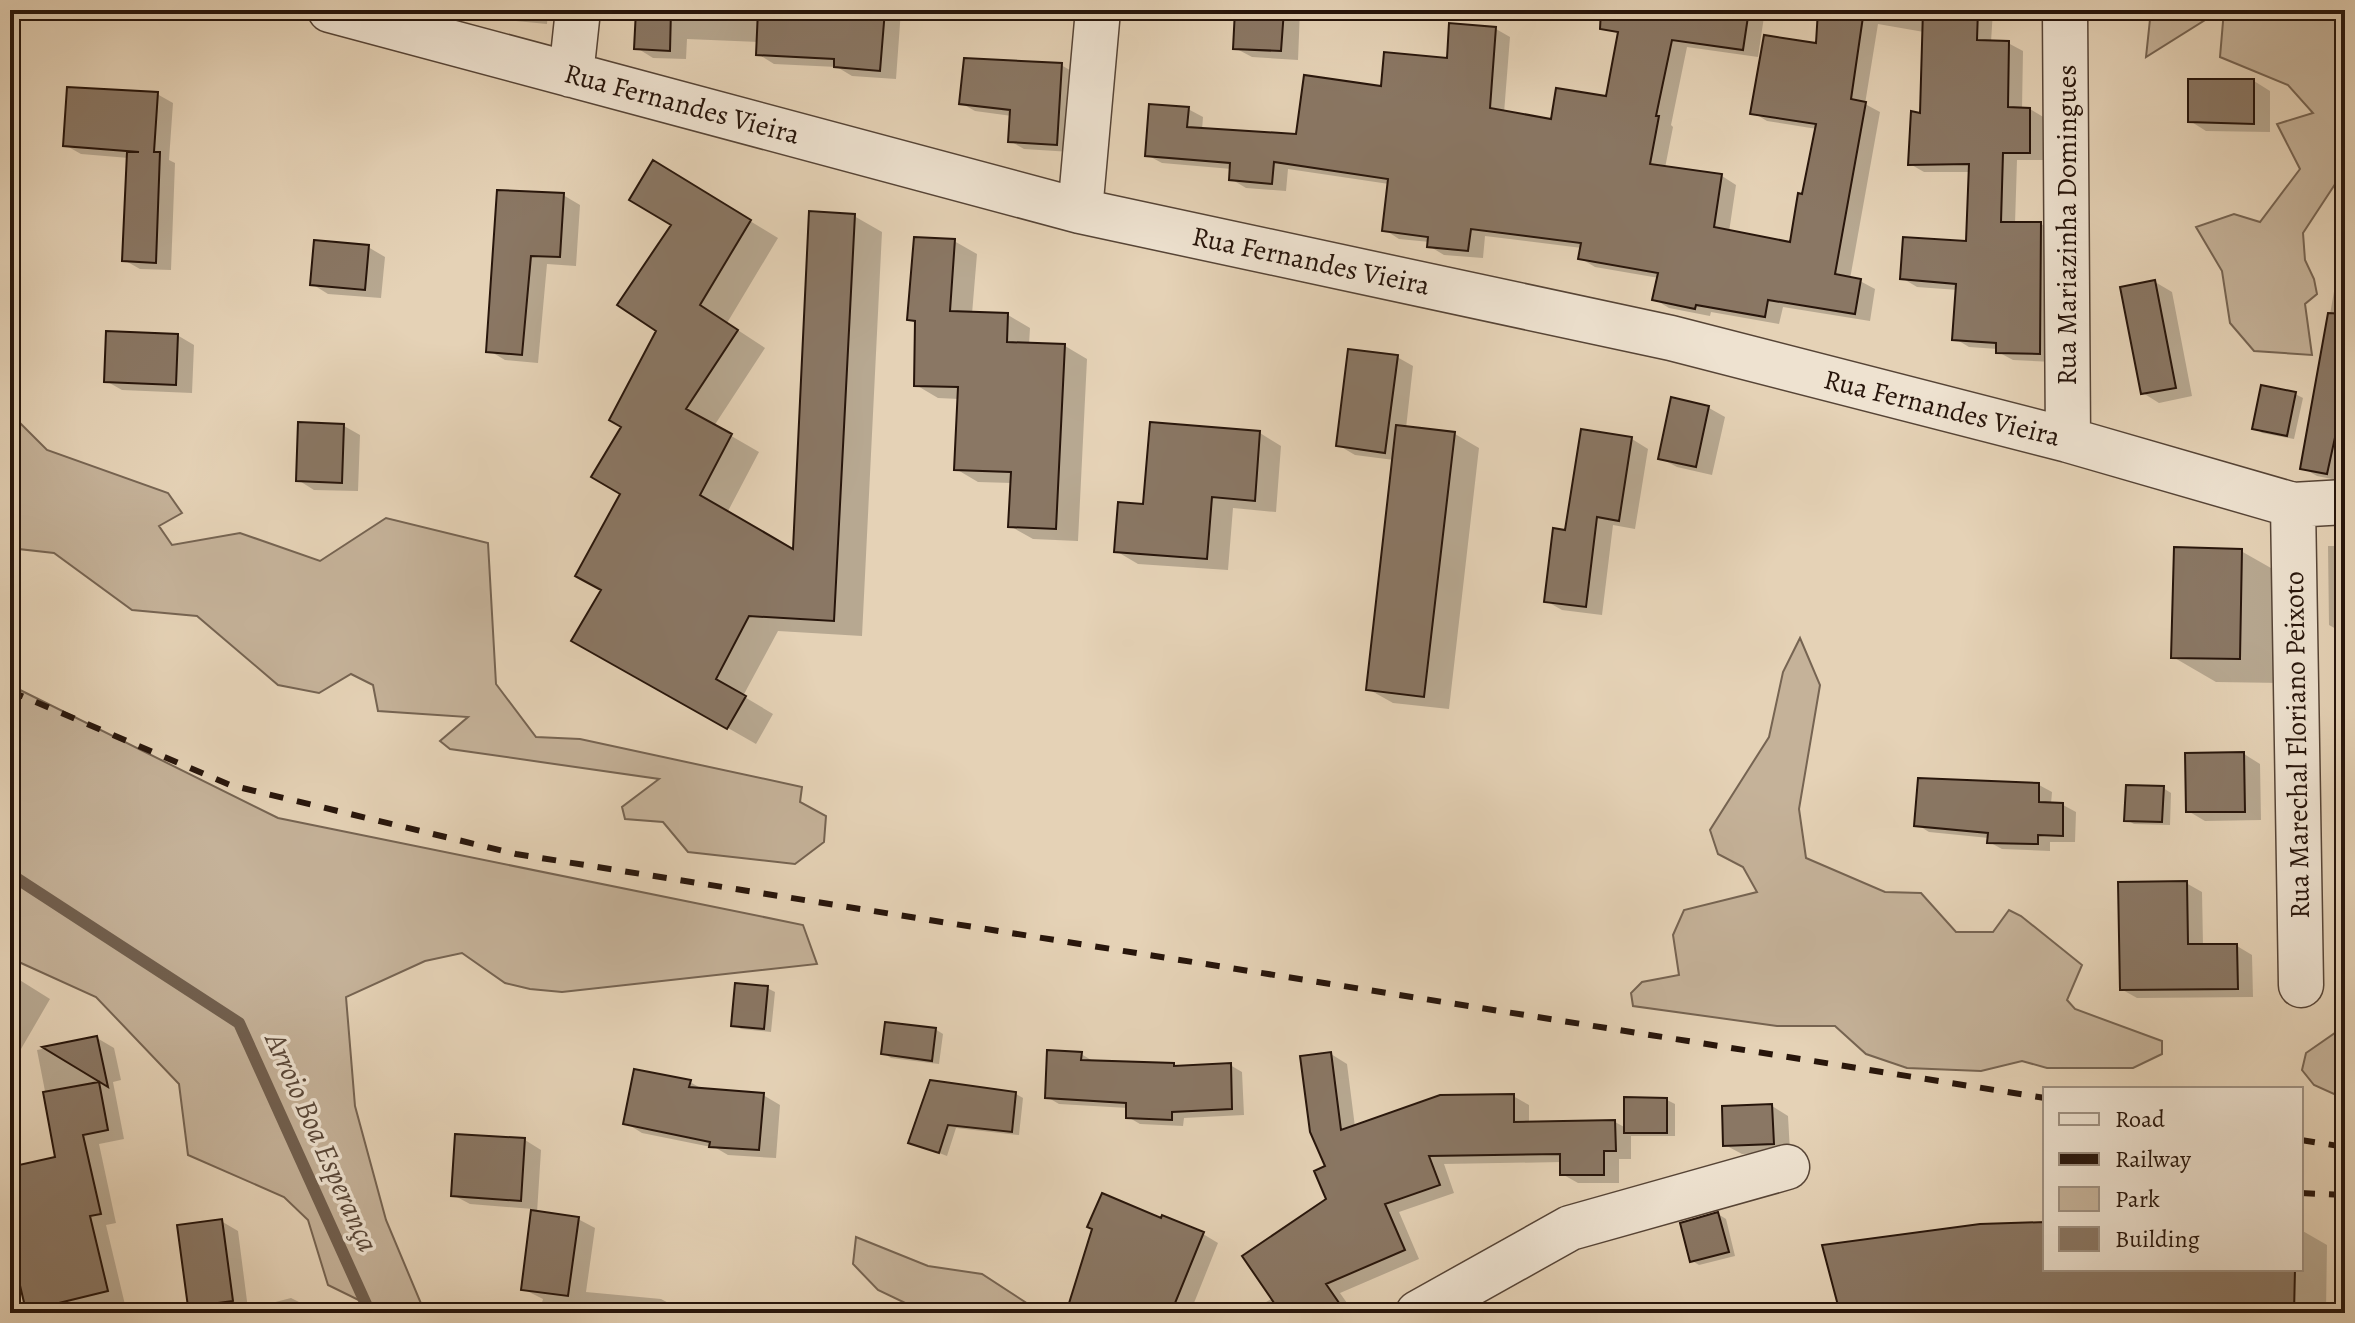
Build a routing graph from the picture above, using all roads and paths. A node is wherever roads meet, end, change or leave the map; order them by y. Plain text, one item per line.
1 (330, 10) edge
2 (578, 10) edge
3 (1098, 10) edge
4 (2065, 10) edge
5 (571, 75) junction
6 (1080, 211) junction
7 (2068, 440) junction
8 (2345, 502) edge
9 (2293, 505) junction
10 (2301, 985) dead end
11 (1787, 1167) dead end
12 (1418, 1313) edge

1 - 5 street, Rua Fernandes Vieira
2 - 5 street
3 - 6 street
4 - 7 street, Rua Mariazinha Domingues
5 - 6 street, Rua Fernandes Vieira
6 - 7 street, Rua Fernandes Vieira
7 - 9 street, Rua Fernandes Vieira
8 - 9 street, Rua Fernandes Vieira
9 - 10 street, Rua Marechal Floriano Peixoto
11 - 12 street

